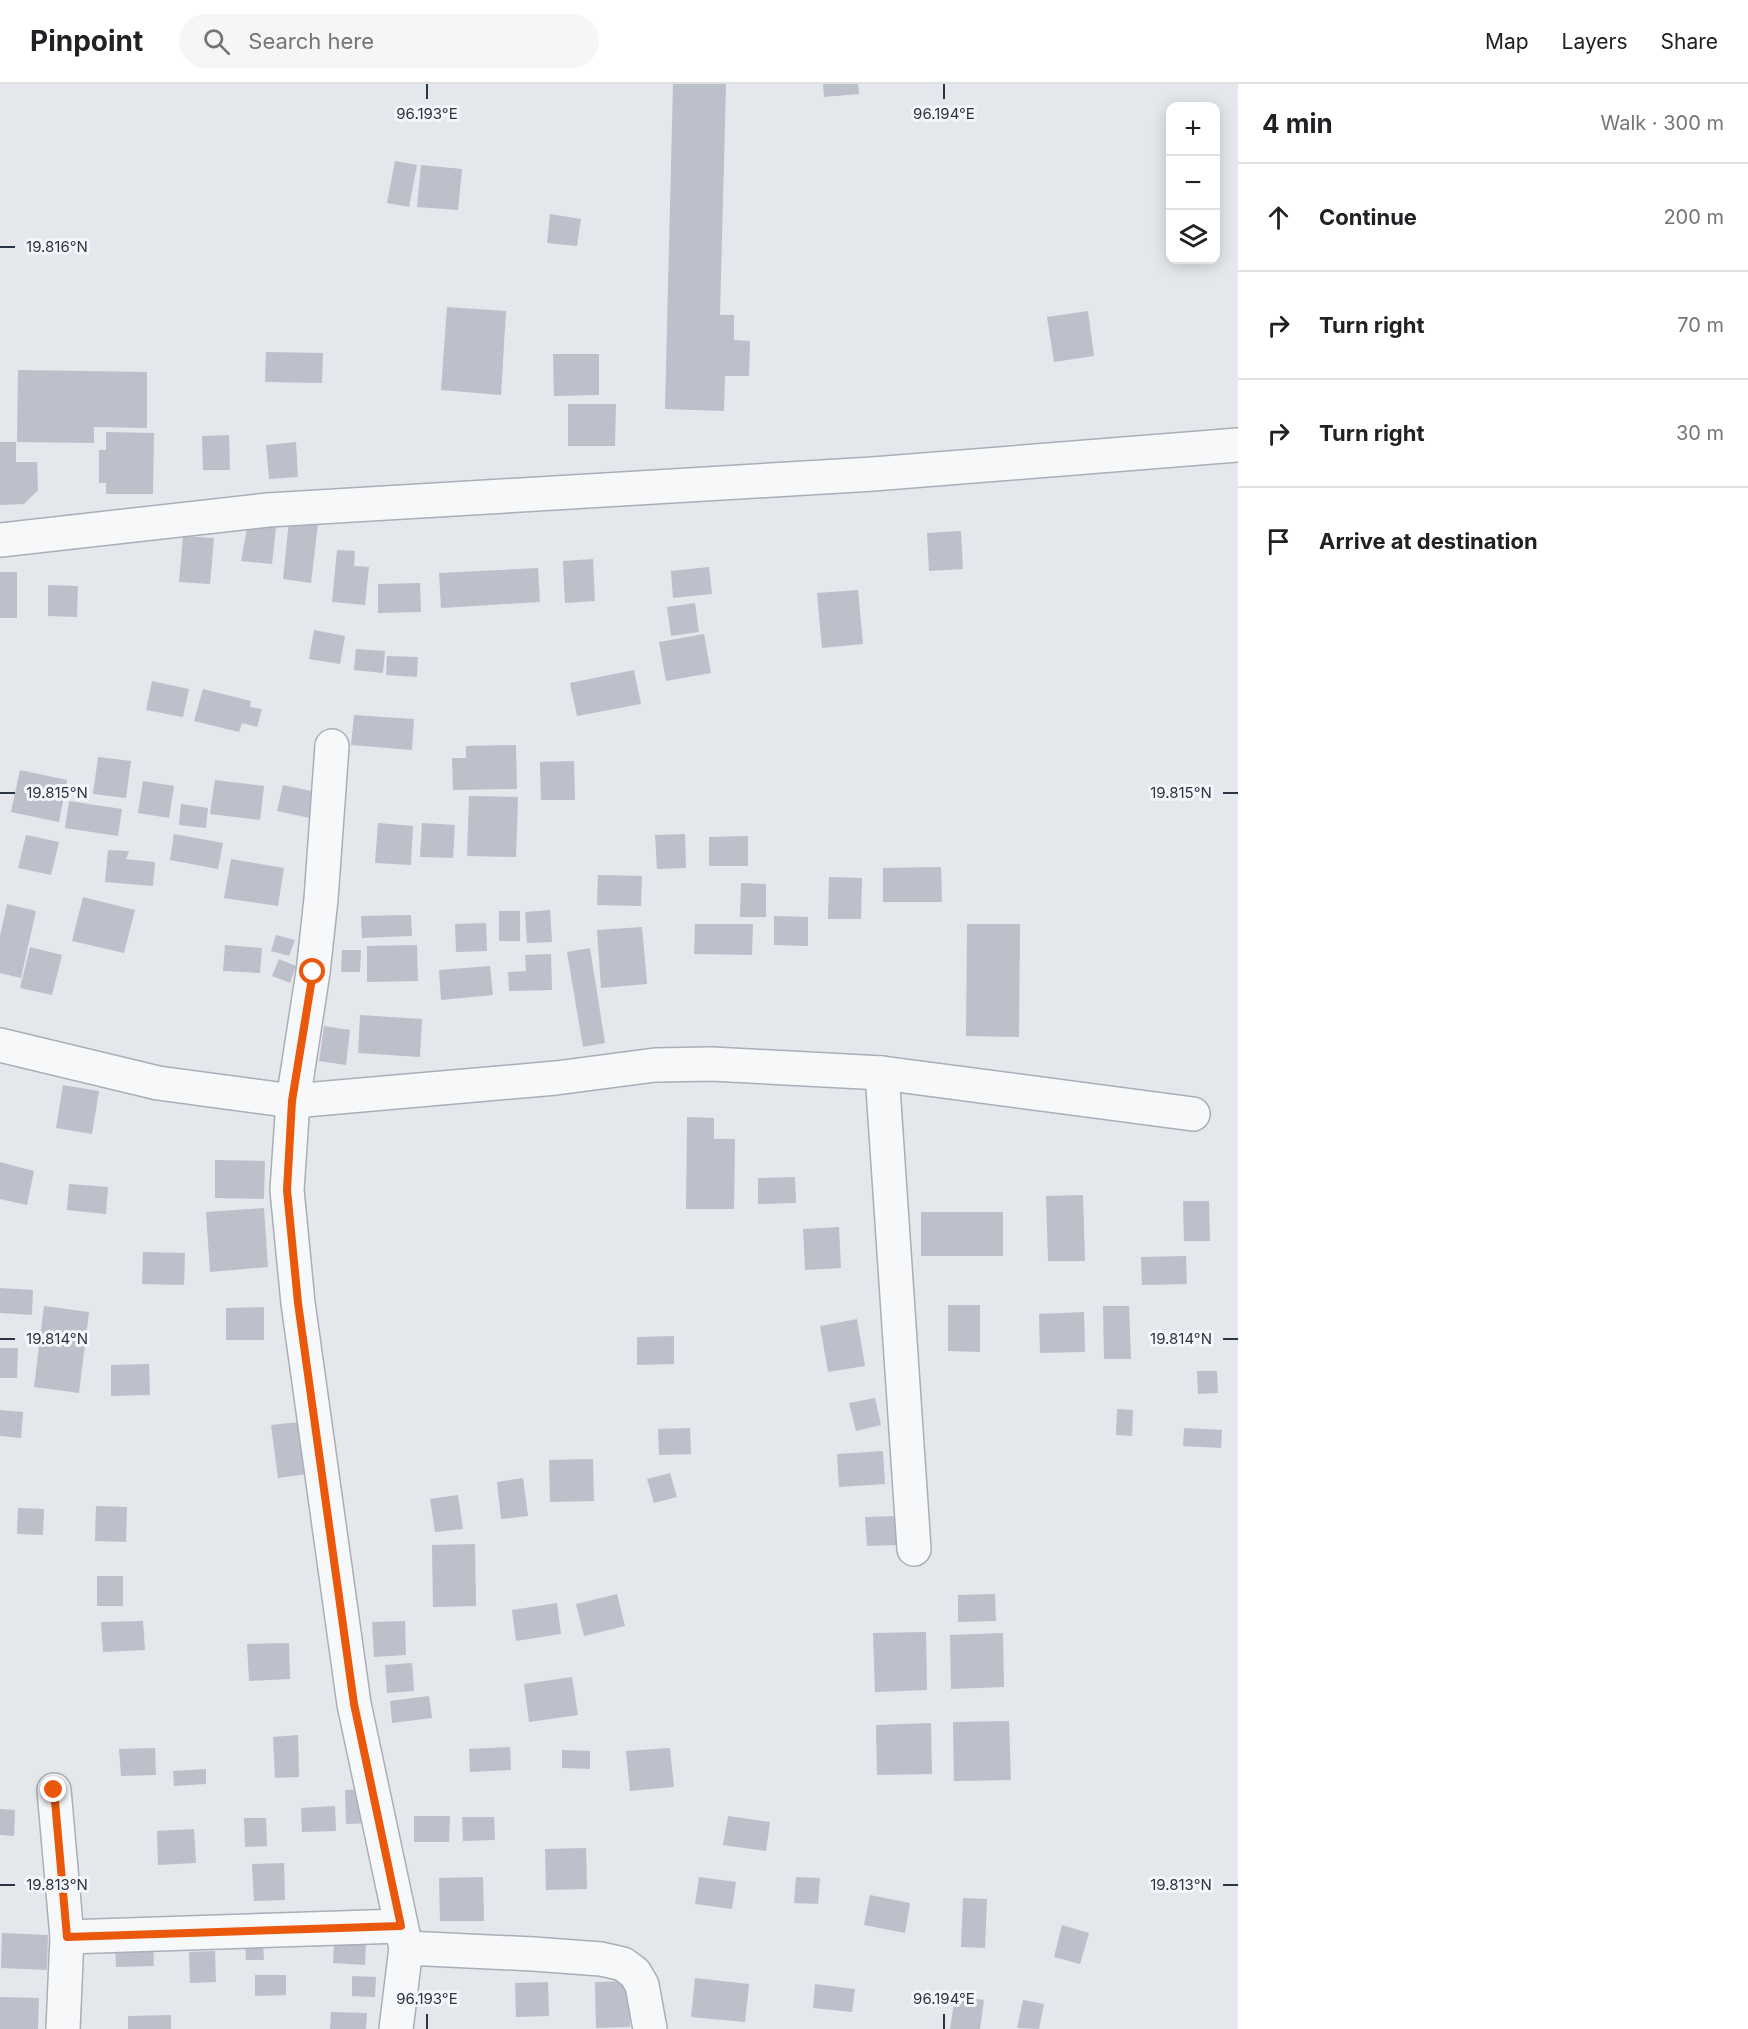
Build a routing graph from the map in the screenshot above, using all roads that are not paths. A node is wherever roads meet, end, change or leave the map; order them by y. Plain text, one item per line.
1 (1238, 445) edge
2 (0, 540) edge
3 (332, 746) dead end
4 (0, 1045) edge
5 (882, 1073) junction
6 (292, 1101) junction
7 (1193, 1114) dead end
8 (914, 1549) dead end
9 (54, 1790) dead end
10 (67, 1937) junction
11 (404, 1937) junction
12 (63, 2029) edge
13 (396, 2029) edge
14 (650, 2029) edge

1 - 2 street
3 - 6 street
4 - 6 street
5 - 6 street
5 - 7 street
5 - 8 street
6 - 11 street
9 - 10 street
10 - 11 street
10 - 12 street
11 - 13 street
11 - 14 street

